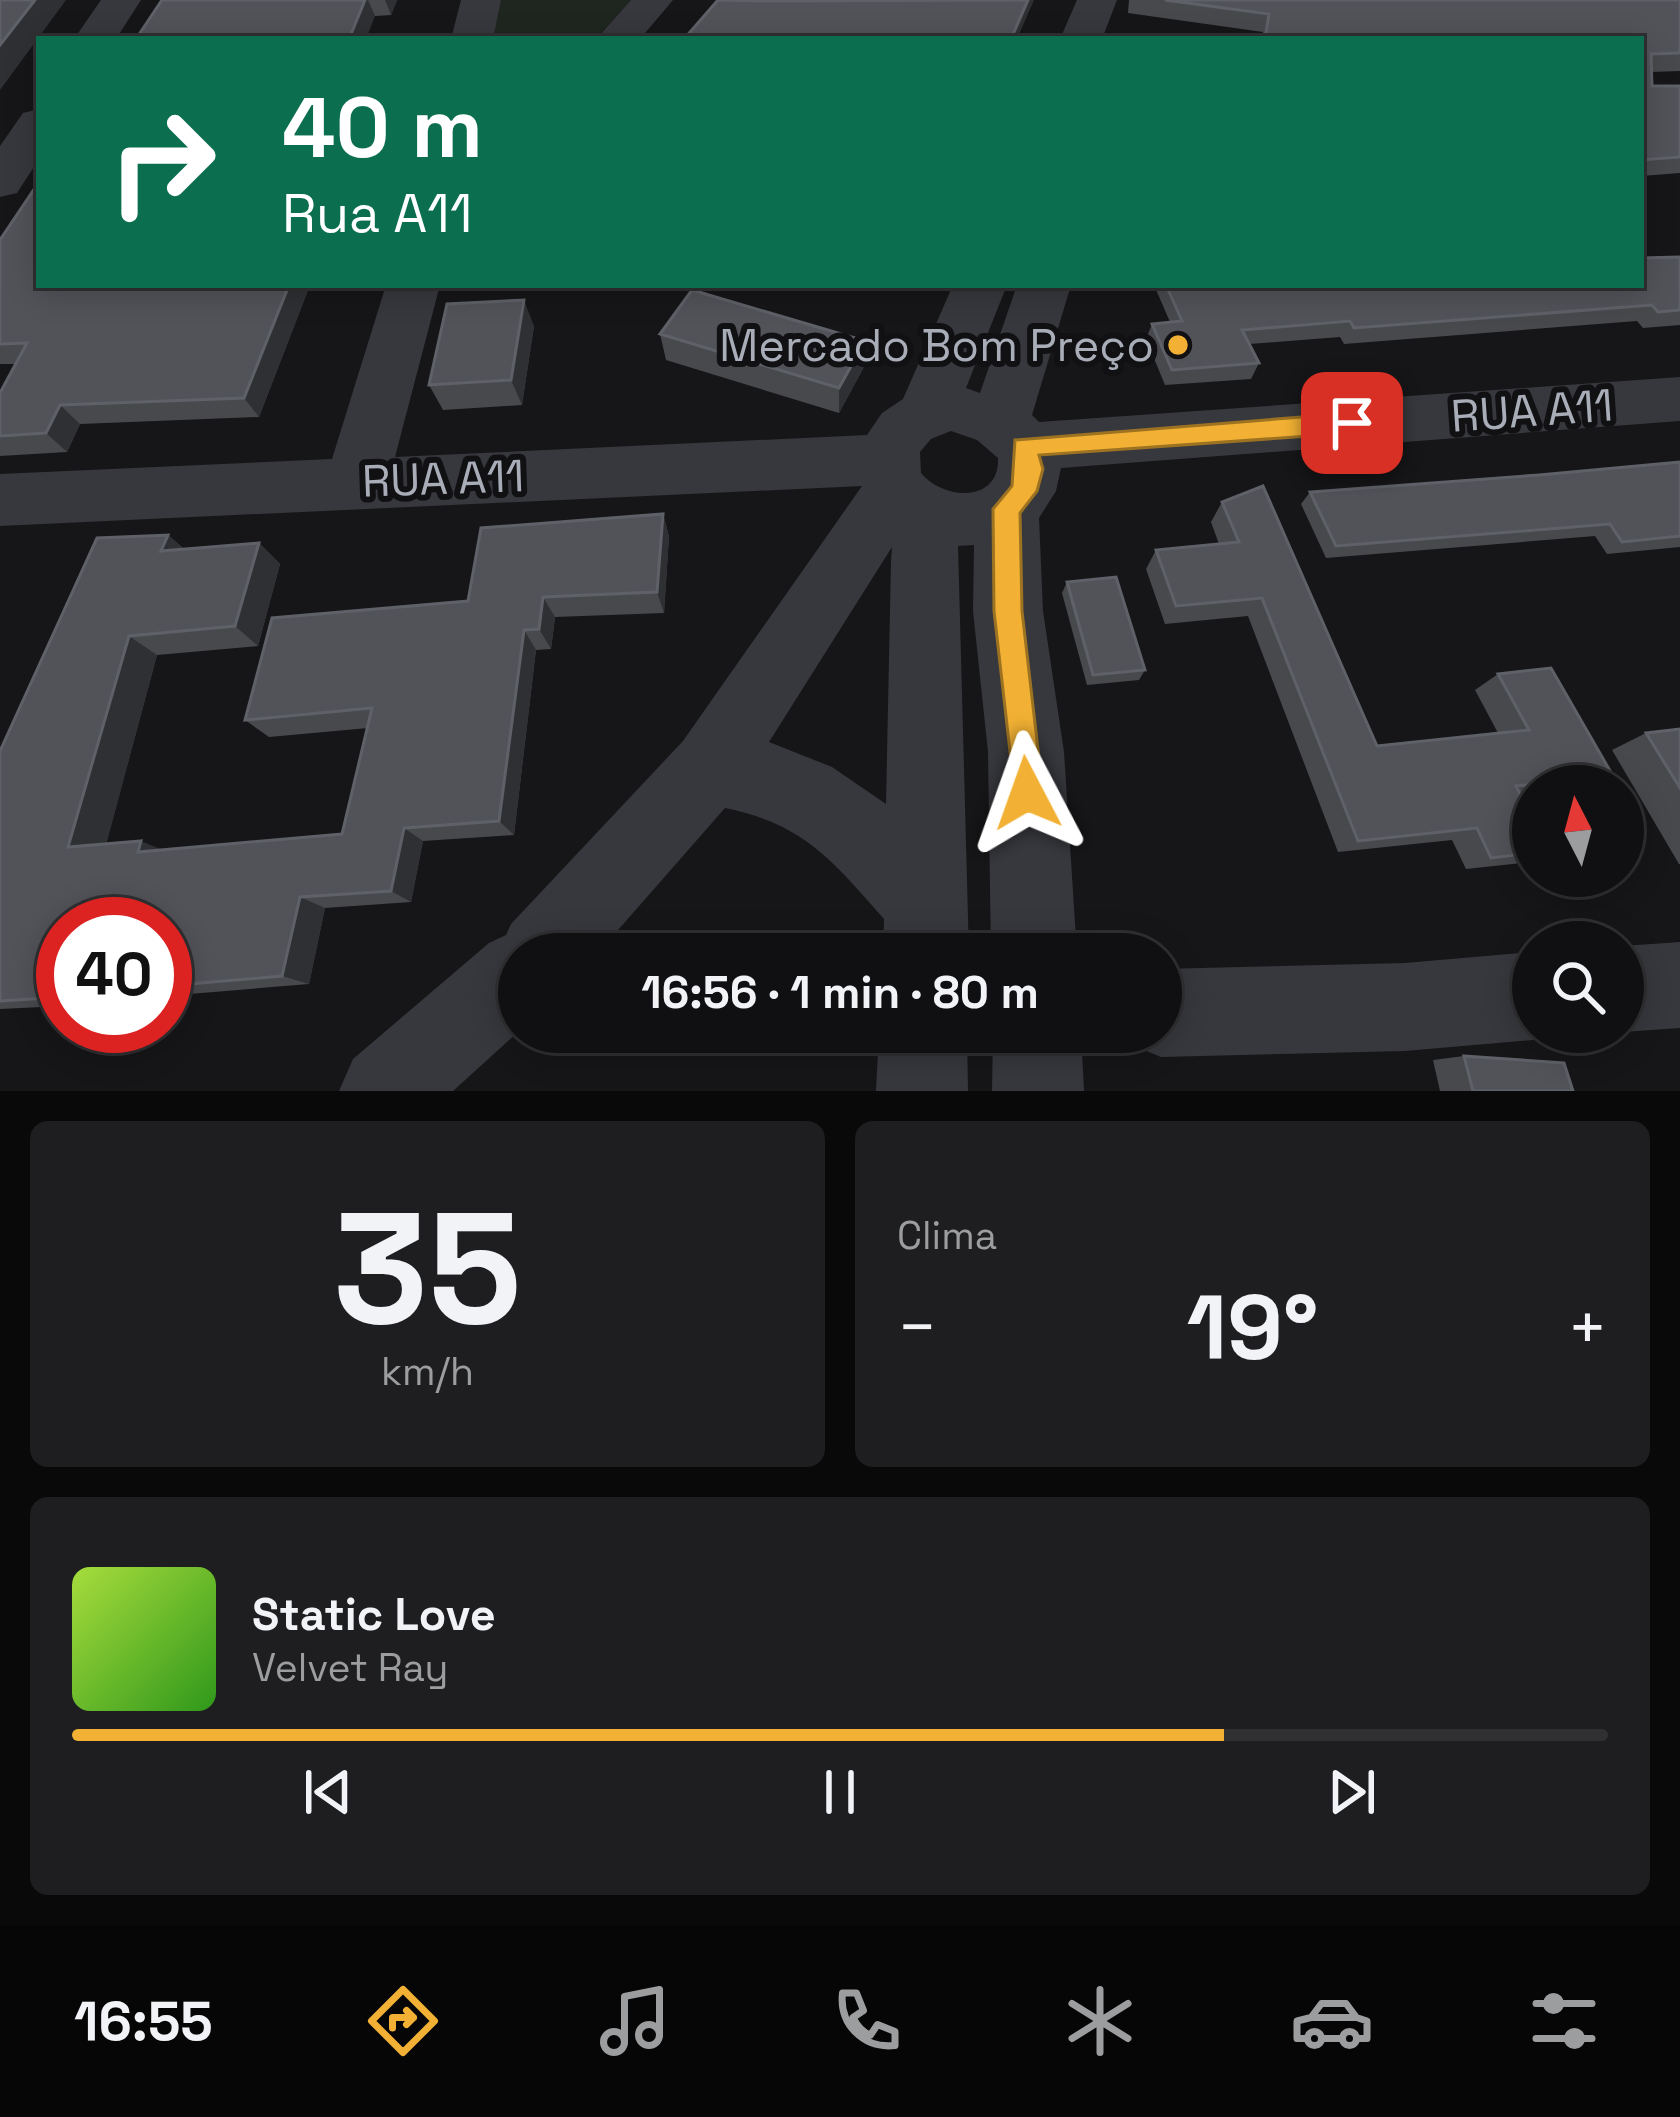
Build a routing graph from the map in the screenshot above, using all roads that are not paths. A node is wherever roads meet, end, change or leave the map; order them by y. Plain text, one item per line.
1 (121, 0) edge
2 (481, 0) edge
3 (653, 0) edge
4 (1097, 0) edge
5 (1137, 0) edge
6 (97, 36) edge
7 (473, 36) edge
8 (620, 36) edge
9 (1082, 36) edge
10 (1125, 36) edge
11 (36, 128) edge
12 (0, 182) edge
13 (412, 288) edge
14 (979, 288) edge
15 (1042, 288) edge
16 (1680, 399) edge
17 (927, 412) junction
18 (1010, 459) junction
19 (357, 480) junction
20 (903, 488) junction
21 (0, 500) edge
22 (710, 767) junction
23 (926, 929) edge
24 (560, 933) edge
25 (1033, 933) edge
26 (1680, 985) edge
27 (1644, 988) edge
28 (498, 992) edge
29 (1512, 999) edge
30 (1182, 1012) edge
31 (923, 1053) edge
32 (1037, 1053) edge
33 (385, 1091) edge
34 (922, 1091) edge
35 (1038, 1091) edge

1 - 6 street
2 - 7 street
3 - 8 street
4 - 9 street
5 - 10 street
11 - 12 street
13 - 19 street
14 - 17 street
15 - 18 street
16 - 18 street, RUA A11
17 - 18 street
17 - 20 street
18 - 20 street
18 - 25 street
19 - 20 street, RUA A11
19 - 21 street, RUA A11
20 - 22 street
20 - 23 street
22 - 23 street
22 - 24 street
26 - 27 street
28 - 33 street
29 - 30 street
31 - 34 street
32 - 35 street

